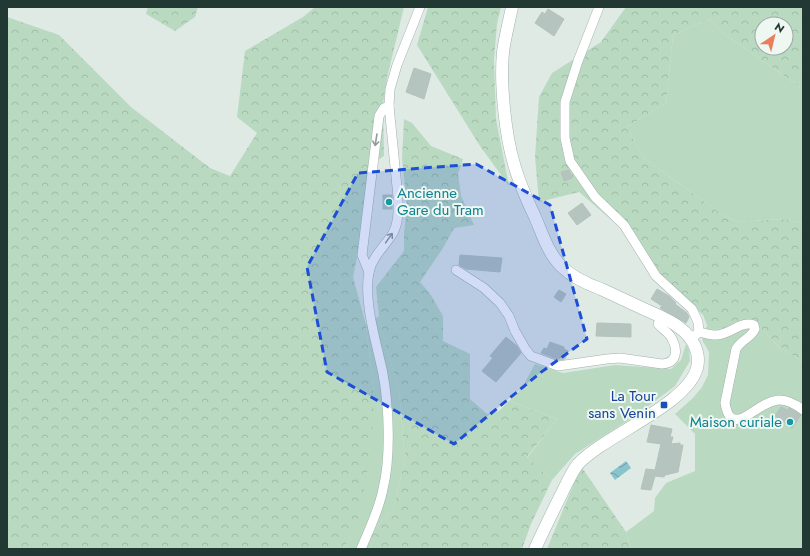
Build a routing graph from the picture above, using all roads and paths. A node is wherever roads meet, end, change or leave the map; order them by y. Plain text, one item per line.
1 (420, 7) edge
2 (512, 7) edge
3 (599, 7) edge
4 (389, 106) junction
5 (456, 270) dead end
6 (369, 272) junction
7 (661, 317) junction
8 (695, 335) junction
9 (803, 410) edge
10 (361, 549) edge
11 (534, 549) edge

1 - 4 street
2 - 7 main road
3 - 8 street
4 -> 6 street
6 -> 4 street
5 - 7 street
6 - 10 street
7 - 8 main road
8 - 9 street
8 - 11 main road

